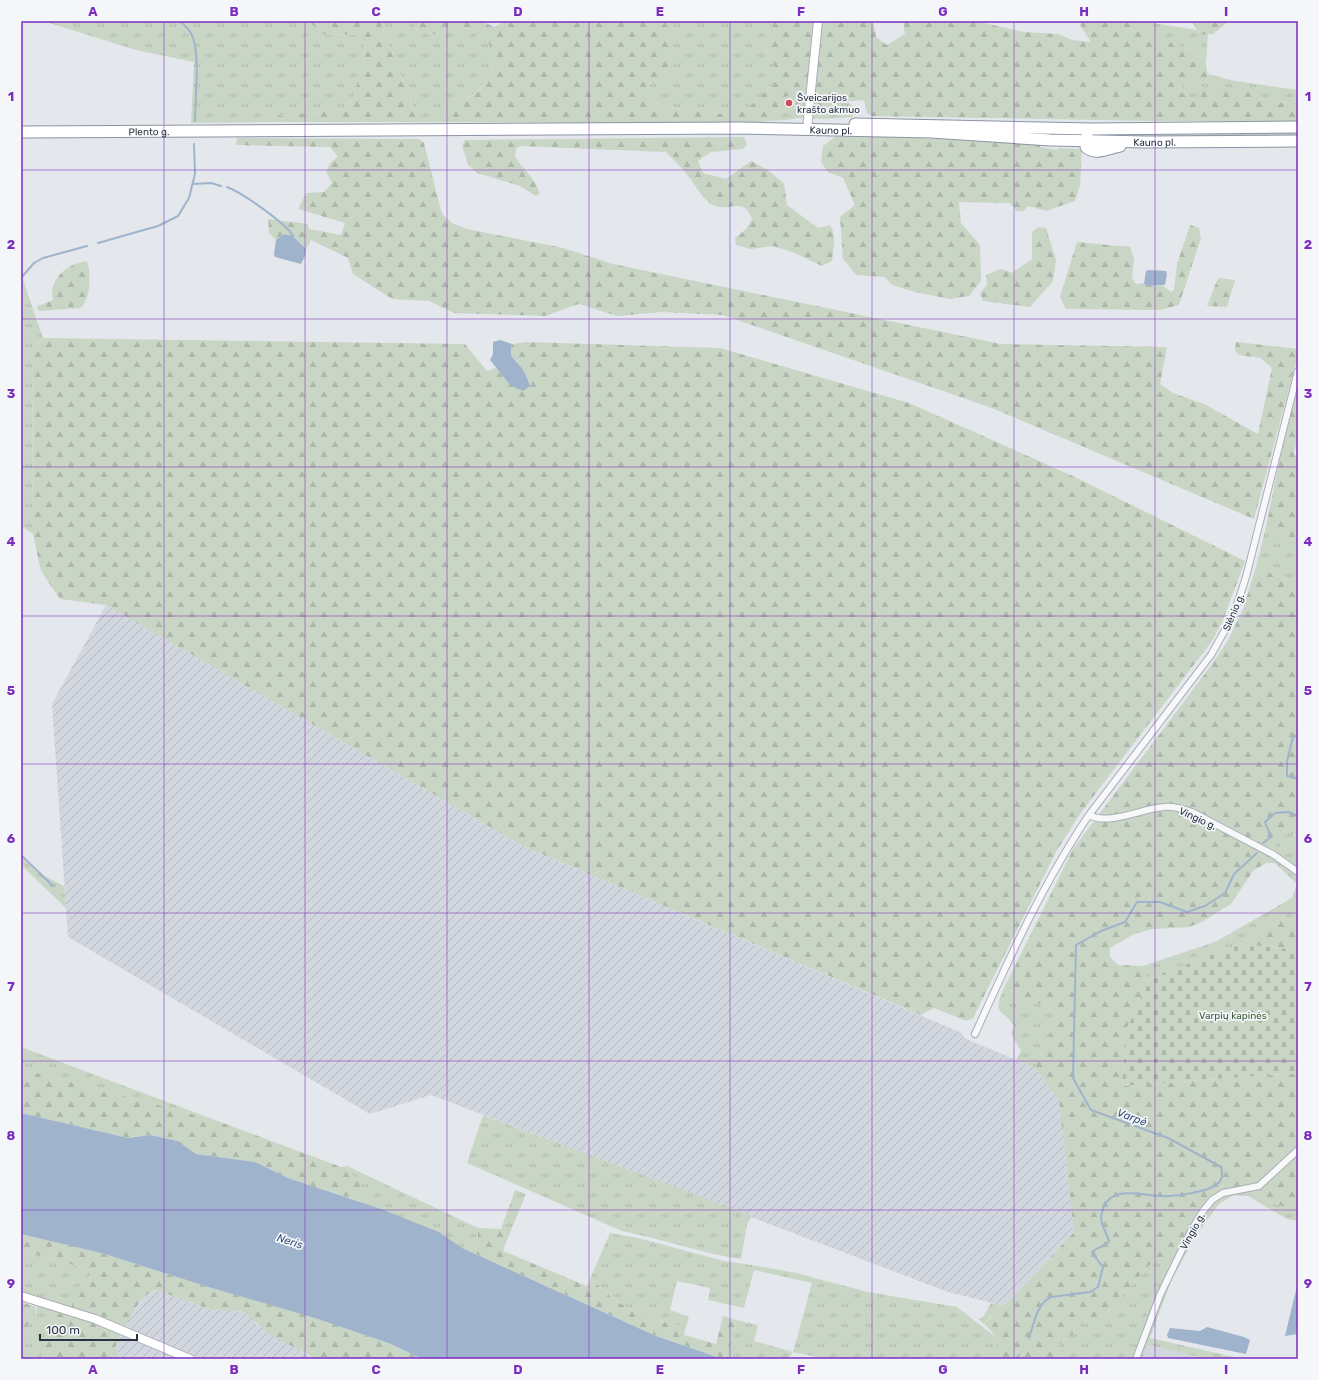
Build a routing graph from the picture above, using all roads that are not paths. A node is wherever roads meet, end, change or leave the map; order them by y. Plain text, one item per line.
1 (818, 21) edge
2 (1298, 127) edge
3 (1092, 129) junction
4 (807, 130) junction
5 (21, 132) edge
6 (1086, 141) junction
7 (1298, 141) edge
8 (1298, 371) edge
9 (1089, 814) junction
10 (1298, 872) edge
11 (975, 1034) dead end
12 (1298, 1150) edge
13 (21, 1296) edge
14 (190, 1359) edge
15 (1136, 1359) edge

1 - 4 main road
2 - 3 highway, Kauno pl.
3 - 4 highway, Kauno pl.
3 - 6 highway
4 - 5 highway, Plento g.
4 - 6 highway, Kauno pl.
6 - 7 highway, Kauno pl.
8 - 9 street, Slėnio g.
9 - 10 street, Vingio g.
9 - 11 street, Slėnio g.
12 - 15 street, Vingio g.
13 - 14 main road

